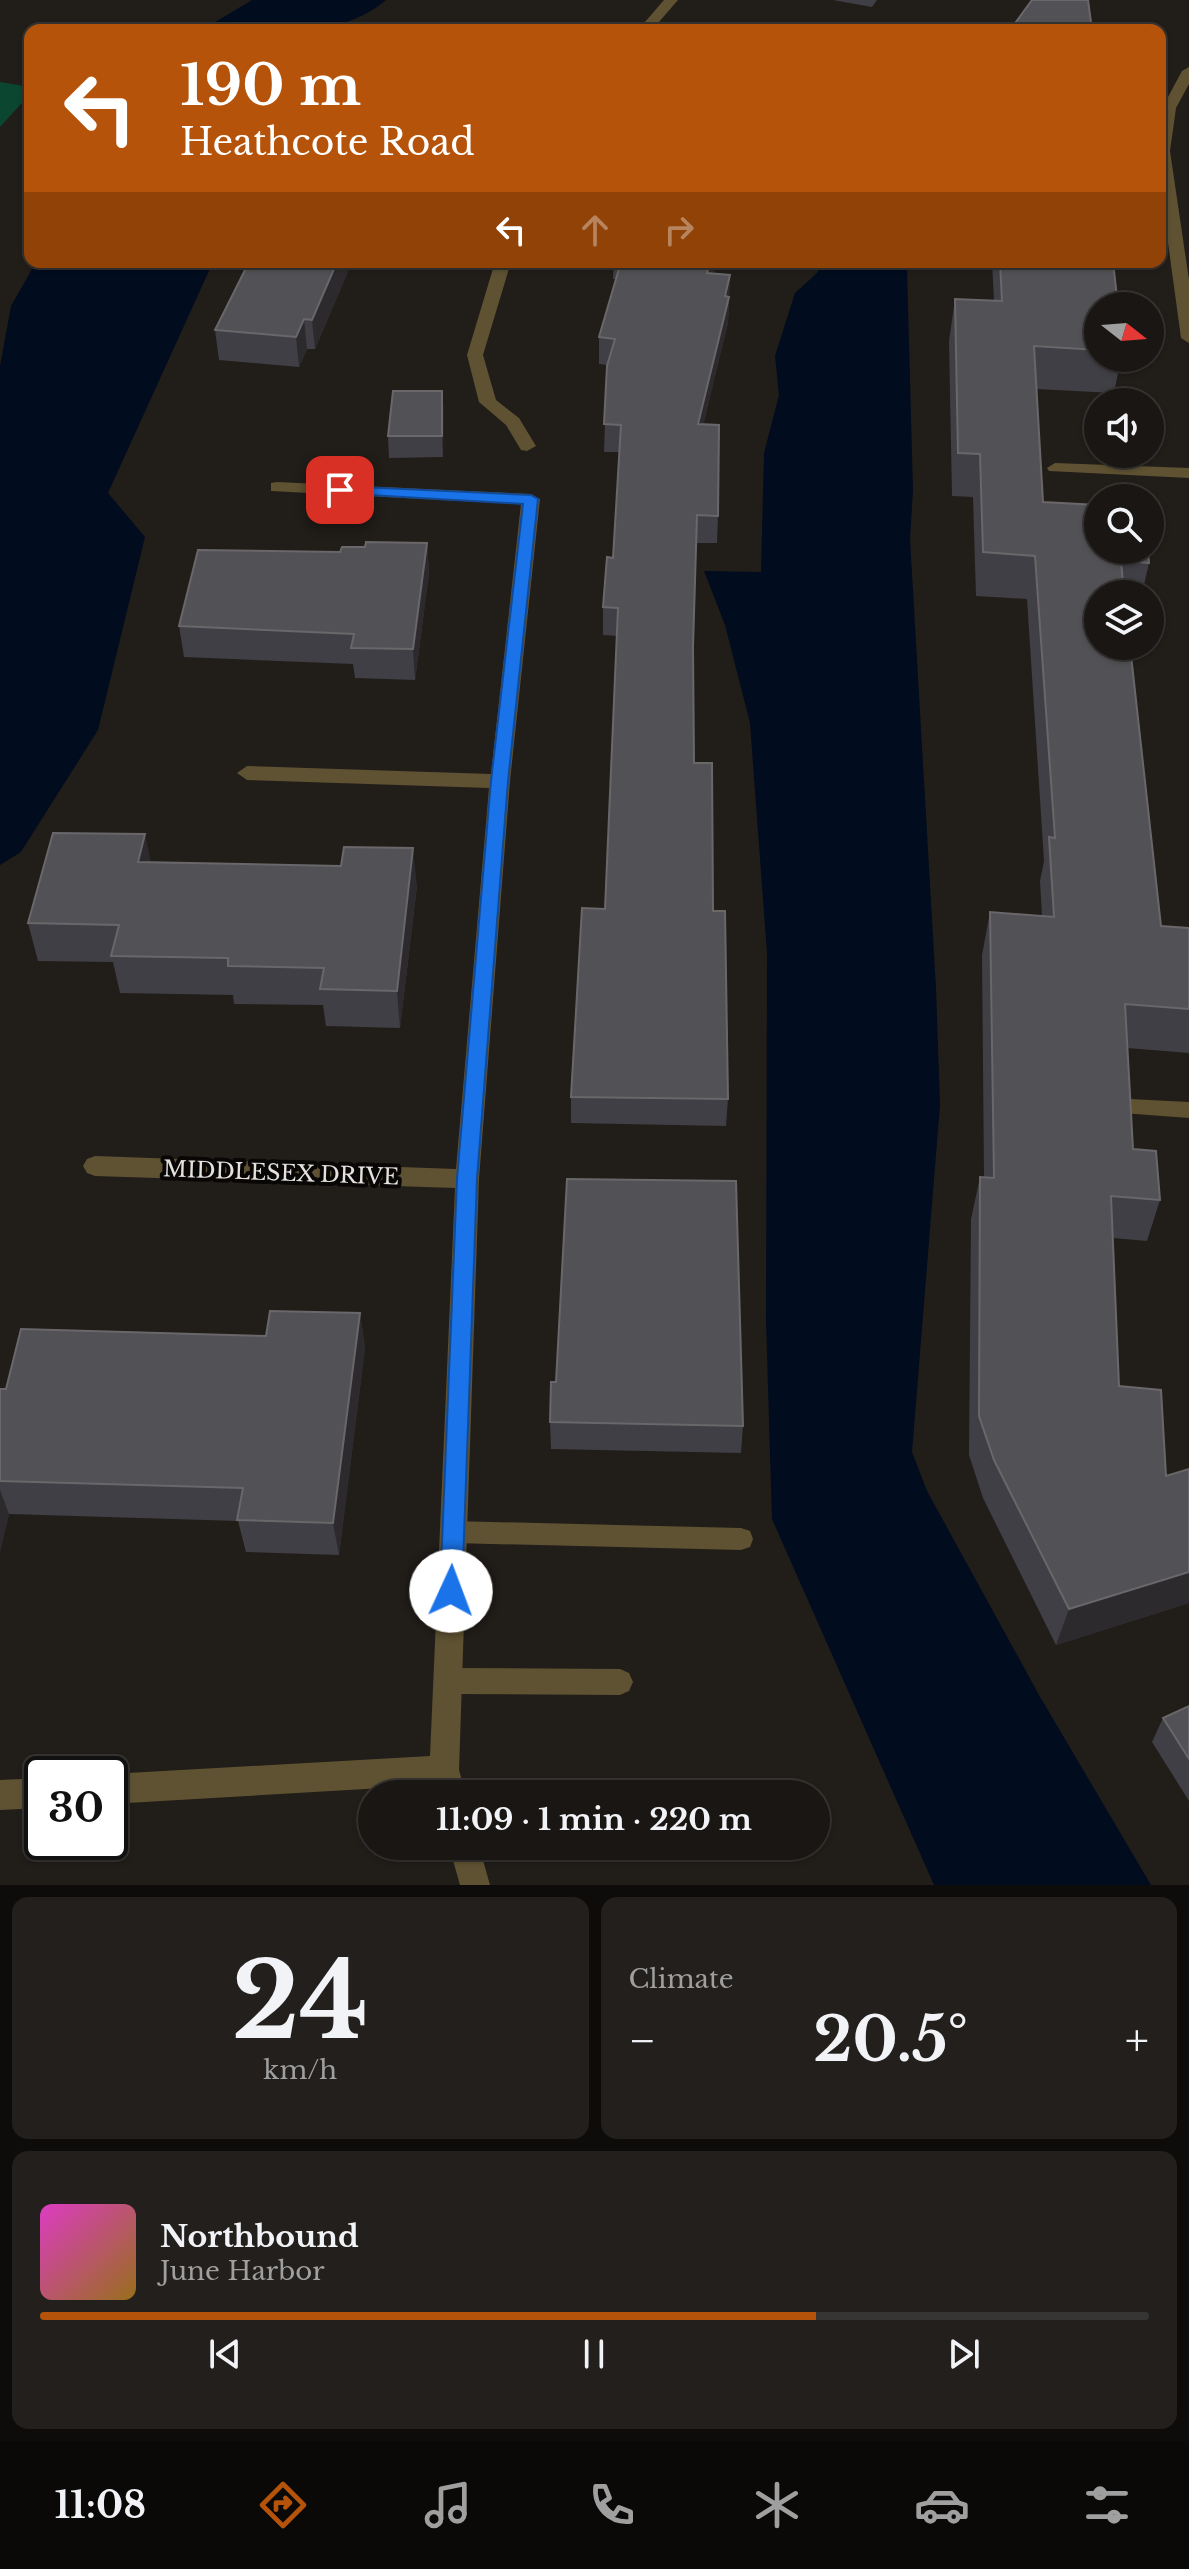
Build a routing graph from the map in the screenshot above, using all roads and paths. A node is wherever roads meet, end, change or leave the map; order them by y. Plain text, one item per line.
1 (671, 0) edge
2 (650, 24) edge
3 (1189, 71) edge
4 (1166, 130) edge
5 (1166, 173) edge
6 (501, 268) edge
7 (1189, 338) edge
8 (527, 446) dead end
9 (1055, 468) dead end
10 (1189, 473) edge
11 (277, 487) dead end
12 (247, 773) dead end
13 (500, 781) junction
14 (1130, 1107) edge
15 (1189, 1110) edge
16 (95, 1166) dead end
17 (467, 1179) junction
18 (453, 1532) junction
19 (741, 1539) dead end
20 (448, 1681) junction
21 (620, 1682) dead end
22 (448, 1780) edge
23 (358, 1784) edge
24 (128, 1789) edge
25 (24, 1794) edge
26 (0, 1795) edge
27 (468, 1860) edge
28 (475, 1885) edge

1 - 2 street
3 - 4 street
5 - 7 street
6 - 8 street
9 - 10 lane
11 - 13 street
12 - 13 street
13 - 17 street
14 - 15 lane
16 - 17 street, MIDDLESEX DRIVE
17 - 18 street
18 - 19 lane
18 - 20 street
20 - 21 lane
20 - 22 street
23 - 24 street
25 - 26 street
27 - 28 street

